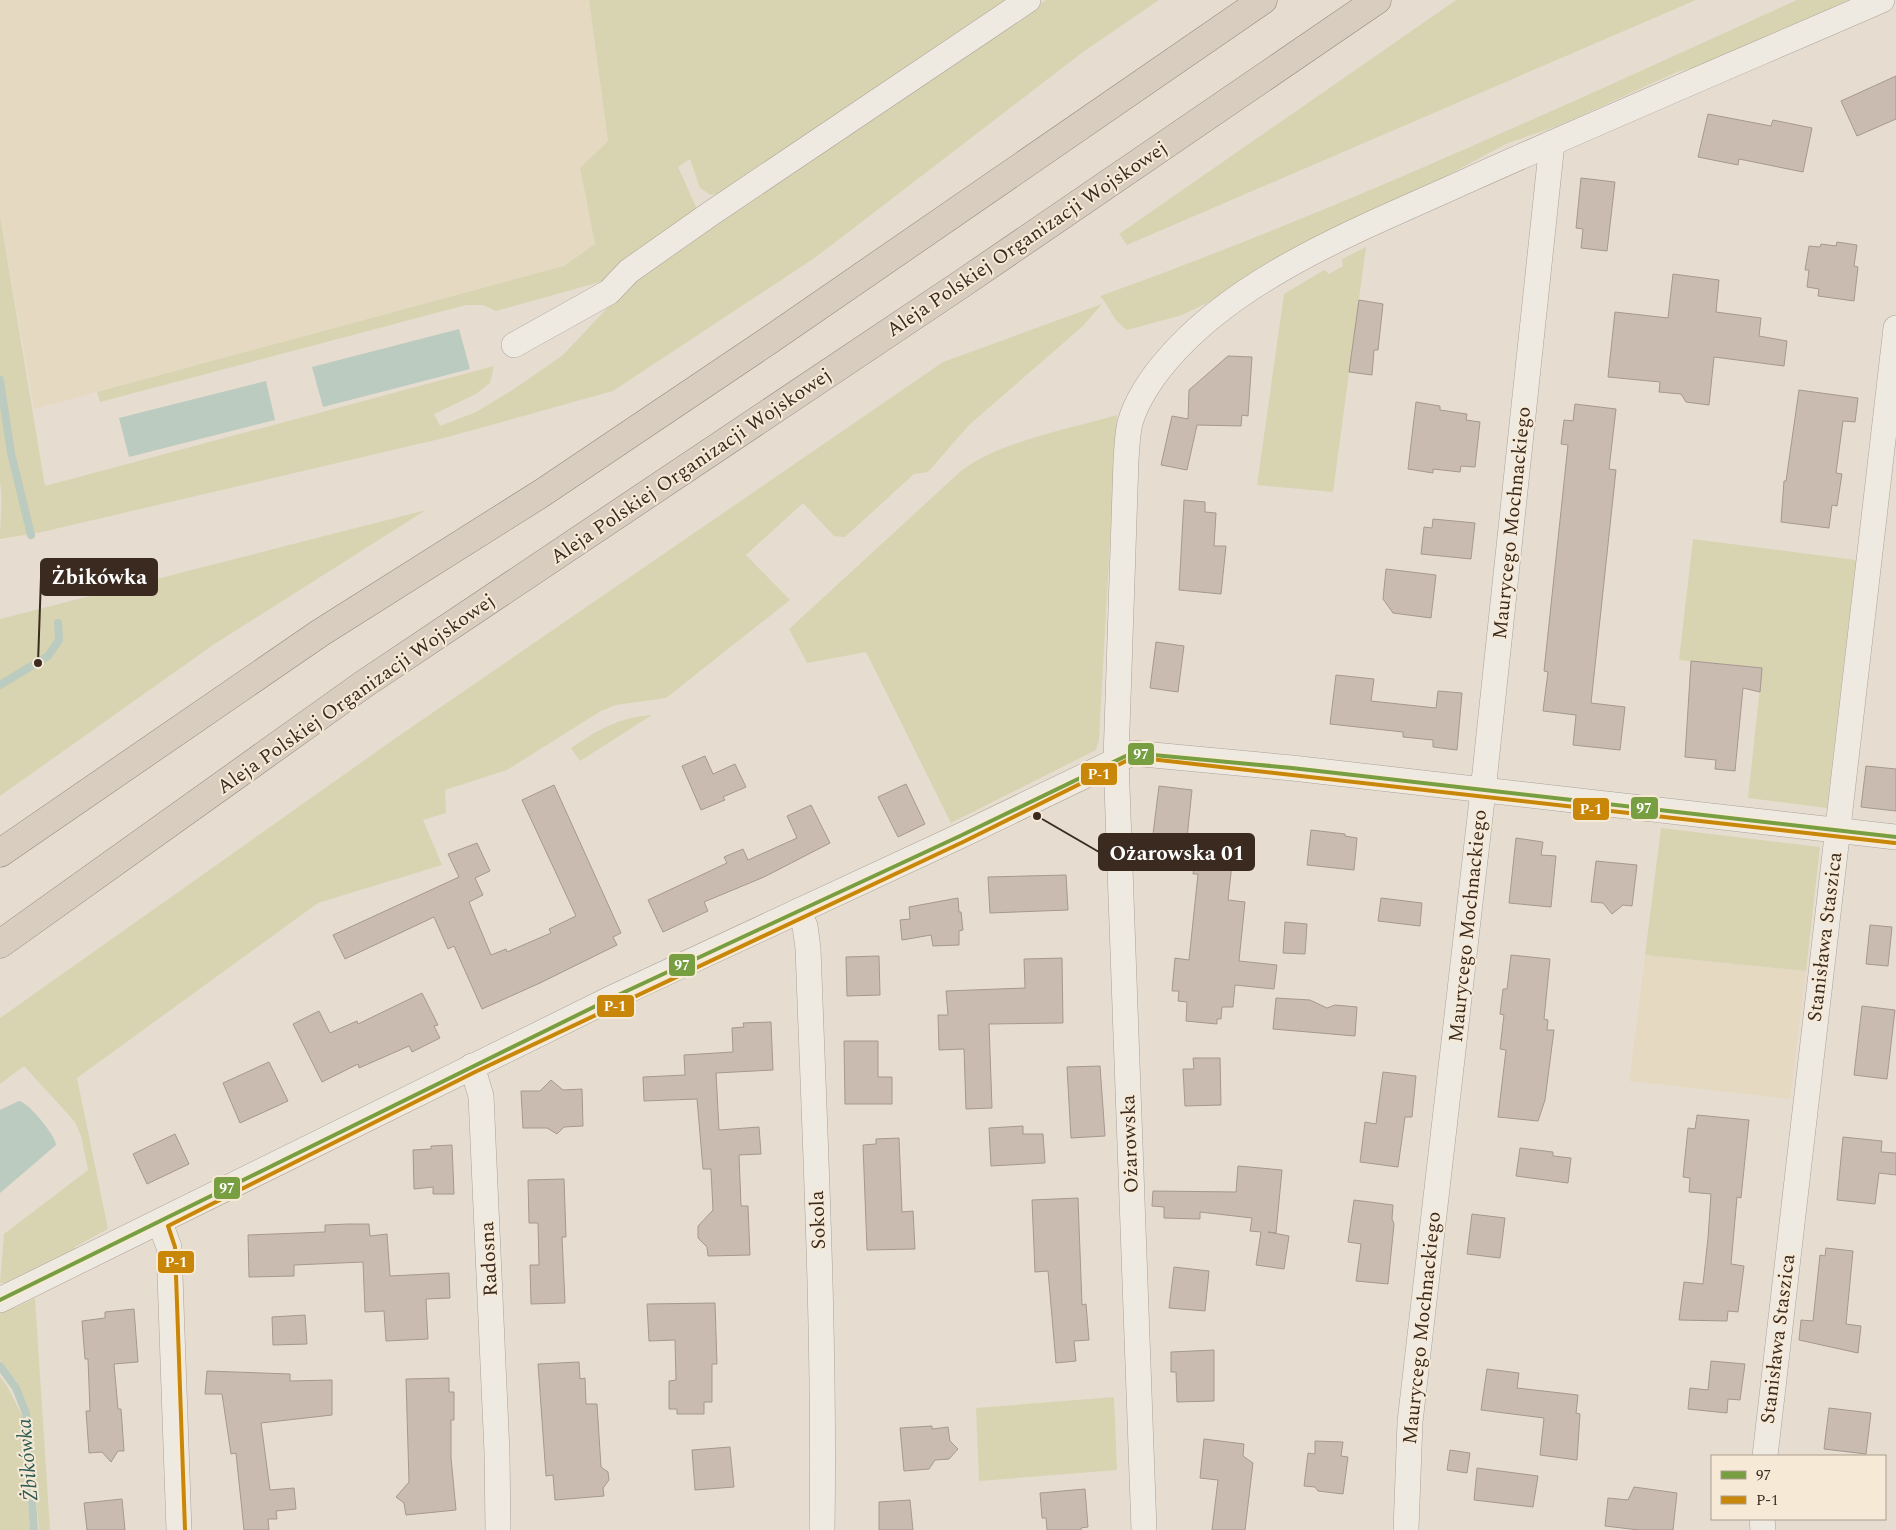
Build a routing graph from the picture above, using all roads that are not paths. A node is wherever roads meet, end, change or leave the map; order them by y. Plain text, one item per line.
1 (1028, 0) edge
2 (1262, 0) edge
3 (1377, 0) edge
4 (1882, 0) edge
5 (1552, 143) junction
6 (1896, 328) edge
7 (514, 345) dead end
8 (1116, 759) junction
9 (1483, 791) junction
10 (1837, 830) junction
11 (1896, 837) edge
12 (0, 853) edge
13 (798, 911) junction
14 (4, 941) edge
15 (472, 1066) junction
16 (160, 1223) junction
17 (8, 1297) edge
18 (1765, 1455) edge
19 (179, 1530) edge
20 (498, 1530) edge
21 (822, 1530) edge
22 (1144, 1530) edge
23 (1406, 1530) edge

1 - 7 street
2 - 12 highway
3 - 14 highway, Aleja Polskiej Organizacji Wojskowej
4 - 5 street, Ożarowska
5 - 8 street, Ożarowska
5 - 9 street, Maurycego Mochnackiego
6 - 10 street, Stanisława Staszica
8 - 9 street
8 - 13 street
8 - 22 street, Ożarowska
9 - 10 street
9 - 23 street, Maurycego Mochnackiego
10 - 11 street
10 - 18 street, Stanisława Staszica
13 - 15 street
13 - 21 street, Sokola
15 - 16 street
15 - 20 street, Radosna
16 - 17 street
16 - 19 street

